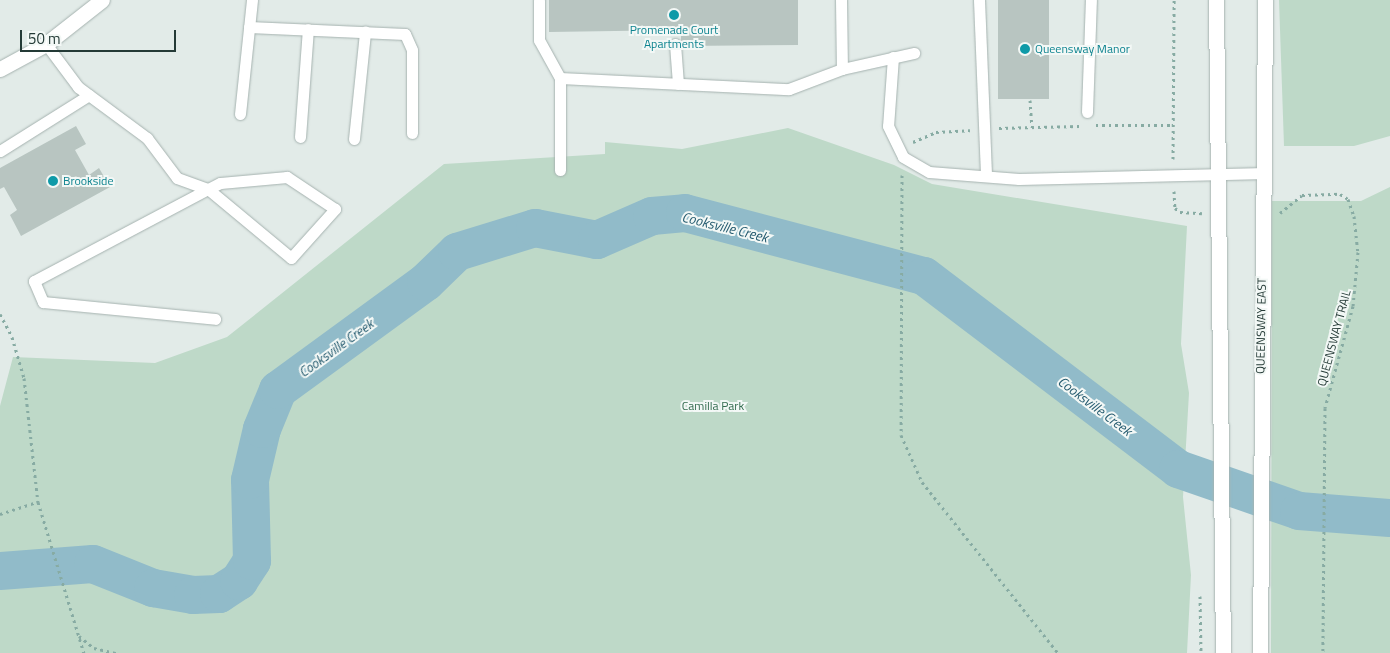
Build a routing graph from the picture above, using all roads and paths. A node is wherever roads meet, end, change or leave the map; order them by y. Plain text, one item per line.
1 (102, 0) edge
2 (252, 0) edge
3 (539, 0) edge
4 (841, 0) edge
5 (980, 0) edge
6 (1091, 0) edge
7 (1174, 0) edge
8 (1216, 0) edge
9 (1265, 0) edge
10 (249, 27) junction
11 (308, 29) junction
12 (366, 32) junction
13 (46, 44) junction
14 (675, 44) dead end
15 (914, 53) dead end
16 (893, 57) junction
17 (0, 69) edge
18 (842, 69) junction
19 (560, 78) junction
20 (678, 84) junction
21 (89, 95) junction
22 (1030, 100) dead end
23 (1087, 112) dead end
24 (240, 114) dead end
25 (1173, 125) junction
26 (1032, 127) junction
27 (984, 129) junction
28 (412, 133) dead end
29 (300, 137) dead end
30 (354, 139) dead end
31 (1172, 143) dead end
32 (0, 151) edge
33 (901, 152) junction
34 (560, 170) dead end
35 (1266, 173) junction
36 (986, 176) junction
37 (1217, 176) junction
38 (208, 189) junction
39 (1174, 204) dead end
40 (1184, 213) dead end
41 (1280, 213) dead end
42 (0, 314) edge
43 (215, 320) dead end
44 (38, 502) junction
45 (0, 514) edge
46 (1200, 596) dead end
47 (77, 634) junction
48 (84, 653) edge
49 (116, 653) edge
50 (1058, 653) edge
51 (1201, 653) edge
52 (1223, 653) edge
53 (1260, 653) edge
54 (1323, 653) edge

1 - 13 main road
2 - 10 lane
3 - 19 lane
4 - 18 lane
5 - 27 lane
6 - 23 lane
7 - 25 path
8 - 37 main road
9 - 35 main road, QUEENSWAY EAST
10 - 11 lane
10 - 24 lane
11 - 12 lane
11 - 29 lane
12 - 28 lane
12 - 30 lane
13 - 17 main road
13 - 21 lane
14 - 20 lane
15 - 16 lane
16 - 18 lane
16 - 33 lane
18 - 20 lane
19 - 20 lane
19 - 34 lane
21 - 32 lane
21 - 38 lane
22 - 26 path
25 - 26 path
25 - 31 path
26 - 27 path
27 - 33 path
27 - 36 lane
33 - 36 lane
33 - 50 path
35 - 37 lane
35 - 53 main road, QUEENSWAY EAST
36 - 37 lane
37 - 52 main road
38 - 38 lane
38 - 43 lane
39 - 40 path
41 - 54 path, QUEENSWAY TRAIL
42 - 44 path
44 - 45 path
44 - 47 path
46 - 51 path
47 - 48 path
47 - 49 path

